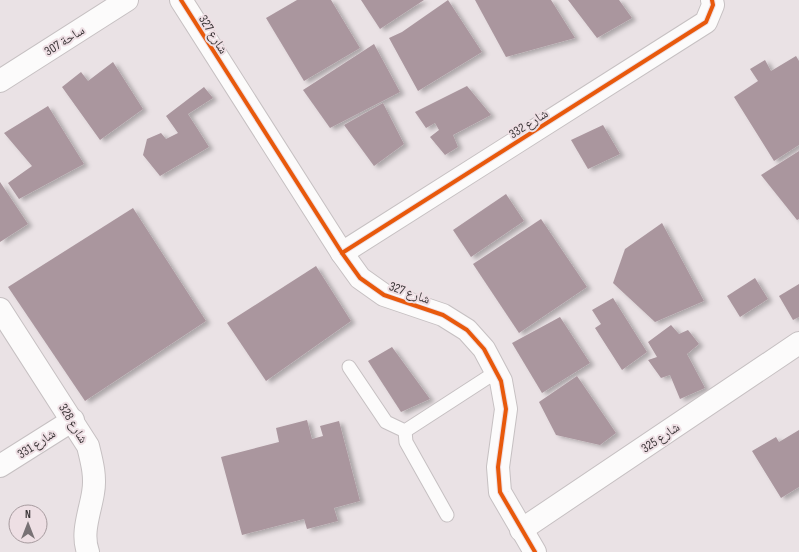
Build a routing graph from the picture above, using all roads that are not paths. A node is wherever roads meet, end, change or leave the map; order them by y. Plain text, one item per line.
1 (127, 0) edge
2 (180, 0) edge
3 (712, 0) edge
4 (0, 81) edge
5 (342, 254) junction
6 (0, 309) edge
7 (799, 343) edge
8 (349, 367) dead end
9 (496, 372) junction
10 (73, 420) junction
11 (405, 431) junction
12 (0, 466) edge
13 (447, 515) dead end
14 (521, 530) junction
15 (88, 552) edge
16 (535, 552) edge

1 - 4 street, ساحة 307
2 - 5 street, شارع 327
3 - 5 street, شارع 332
5 - 9 street, شارع 327
6 - 10 street, شارع 328
7 - 14 street, شارع 325
8 - 11 lane
9 - 11 lane
9 - 14 street, شارع 327
10 - 12 street, شارع 331
10 - 15 street, شارع 328
11 - 13 lane
14 - 16 street, شارع 327

